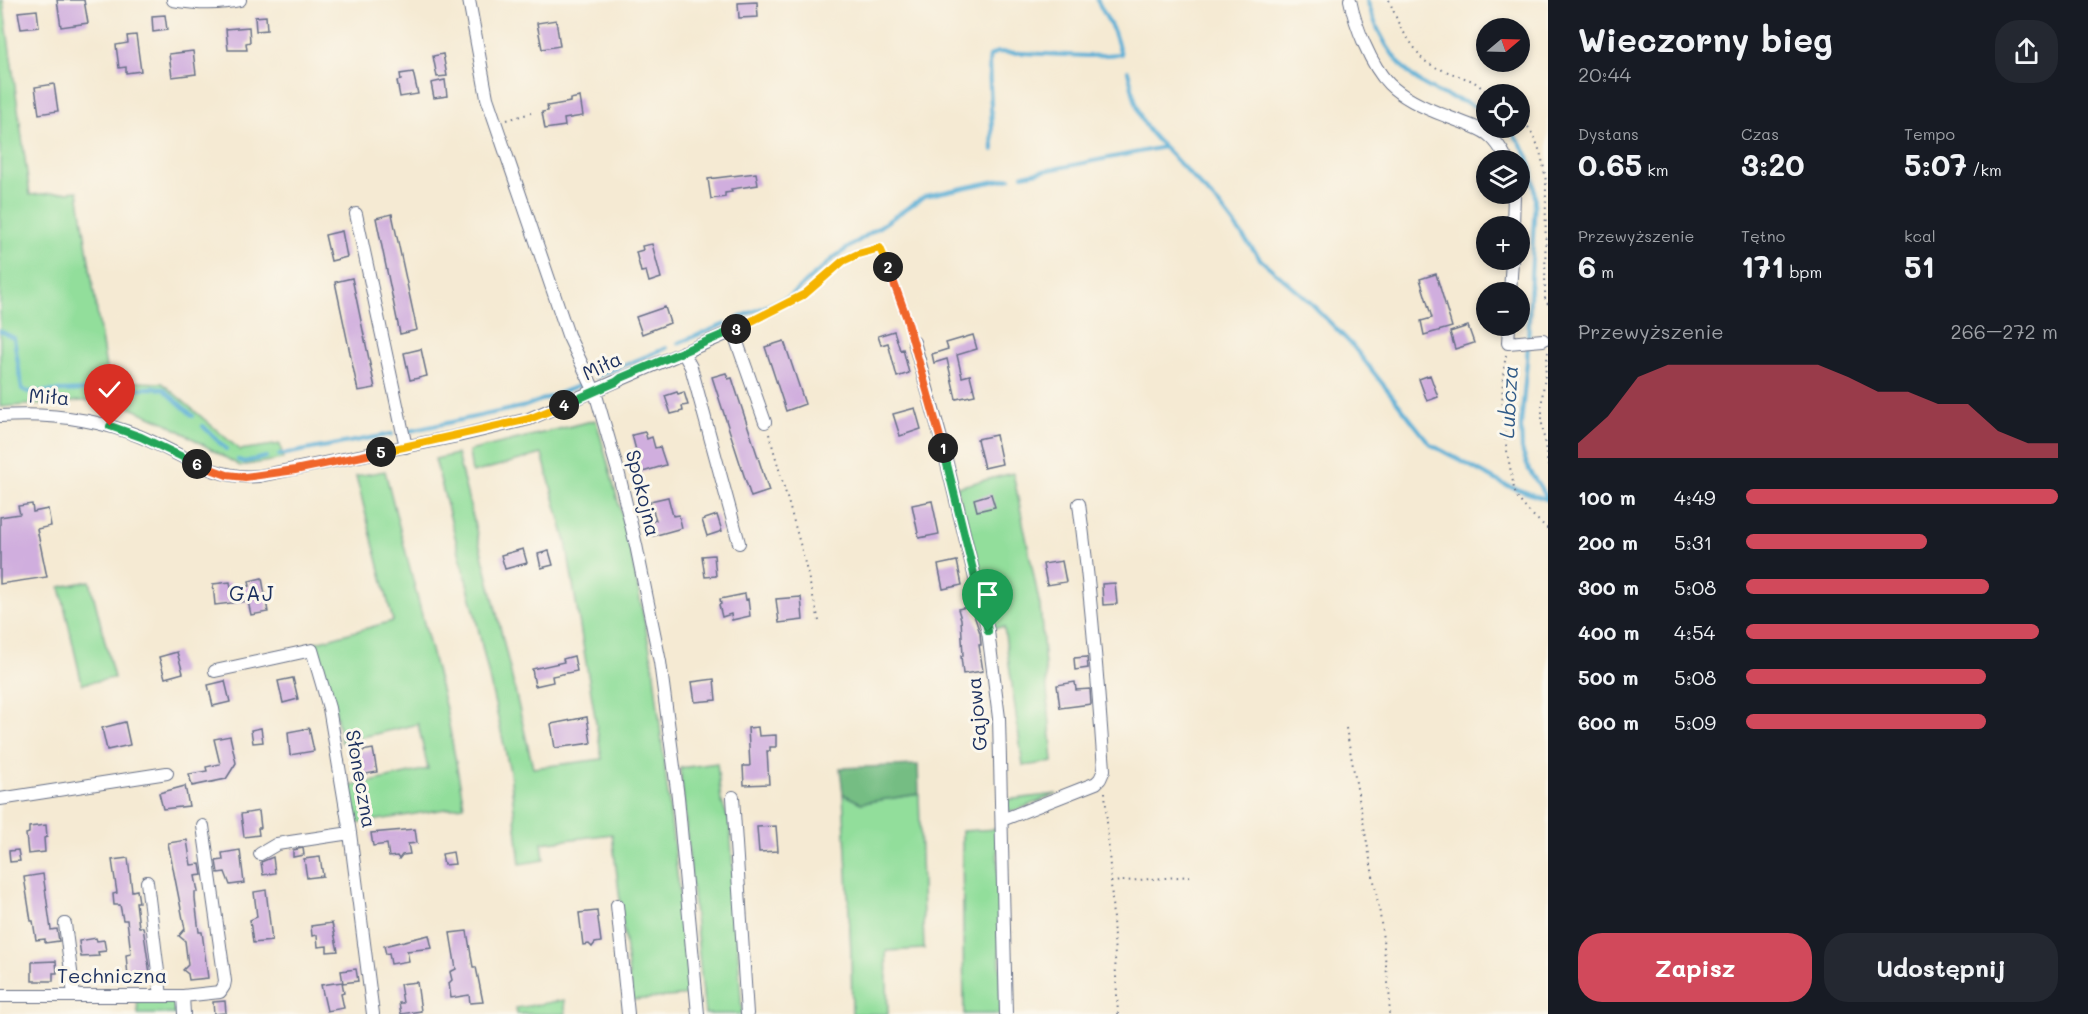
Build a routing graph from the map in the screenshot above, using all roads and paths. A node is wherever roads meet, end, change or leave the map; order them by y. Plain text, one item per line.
1 (173, 0) edge
2 (240, 0) edge
3 (470, 0) edge
4 (1350, 0) edge
5 (1389, 0) edge
6 (1477, 84) edge
7 (531, 113) dead end
8 (496, 123) junction
9 (1530, 134) edge
10 (1502, 150) edge
11 (356, 214) dead end
12 (1548, 303) edge
13 (733, 331) junction
14 (1511, 336) edge
15 (914, 342) joint
16 (1512, 343) junction
17 (1546, 344) edge
18 (683, 352) junction
19 (595, 392) junction
20 (0, 416) edge
21 (765, 422) joint
22 (406, 447) junction
23 (1548, 466) edge
24 (1079, 504) dead end
25 (1548, 529) edge
26 (739, 543) dead end
27 (820, 625) dead end
28 (215, 671) dead end
29 (1346, 728) dead end
30 (167, 773) dead end
31 (1100, 779) junction
32 (733, 797) dead end
33 (0, 799) edge
34 (1002, 820) junction
35 (203, 826) dead end
36 (350, 833) junction
37 (260, 854) dead end
38 (1191, 876) dead end
39 (147, 882) dead end
40 (1111, 882) junction
41 (617, 905) dead end
42 (65, 924) dead end
43 (74, 995) junction
44 (0, 996) edge
45 (161, 996) junction
46 (183, 996) junction
47 (184, 1014) edge
48 (373, 1014) edge
49 (628, 1014) edge
50 (698, 1014) edge
51 (747, 1014) edge
52 (1006, 1014) edge
53 (1118, 1014) edge
54 (1389, 1014) edge

1 - 2 street
3 - 8 street, Spokojna
4 - 10 street
5 - 6 path
7 - 8 path
8 - 19 street, Spokojna
9 - 12 path
11 - 22 street
13 - 15 path
13 - 18 street, Miła
13 - 21 street
14 - 16 street
15 - 34 street, Gajowa
16 - 17 street
16 - 25 path
17 - 23 path
18 - 19 street, Miła
18 - 26 street
19 - 22 street, Miła
19 - 50 street, Spokojna
20 - 22 street, Miła
21 - 27 path
24 - 31 street
28 - 36 street, Słoneczna
29 - 54 path
30 - 33 street
31 - 34 street
31 - 40 path
32 - 51 street
34 - 52 street, Gajowa
35 - 46 street, Techniczna
36 - 37 street
36 - 48 street, Słoneczna
38 - 40 path
39 - 45 street
40 - 53 path
41 - 49 street
42 - 43 street
43 - 44 street, Techniczna
43 - 45 street, Techniczna
45 - 46 street, Techniczna
46 - 47 street

